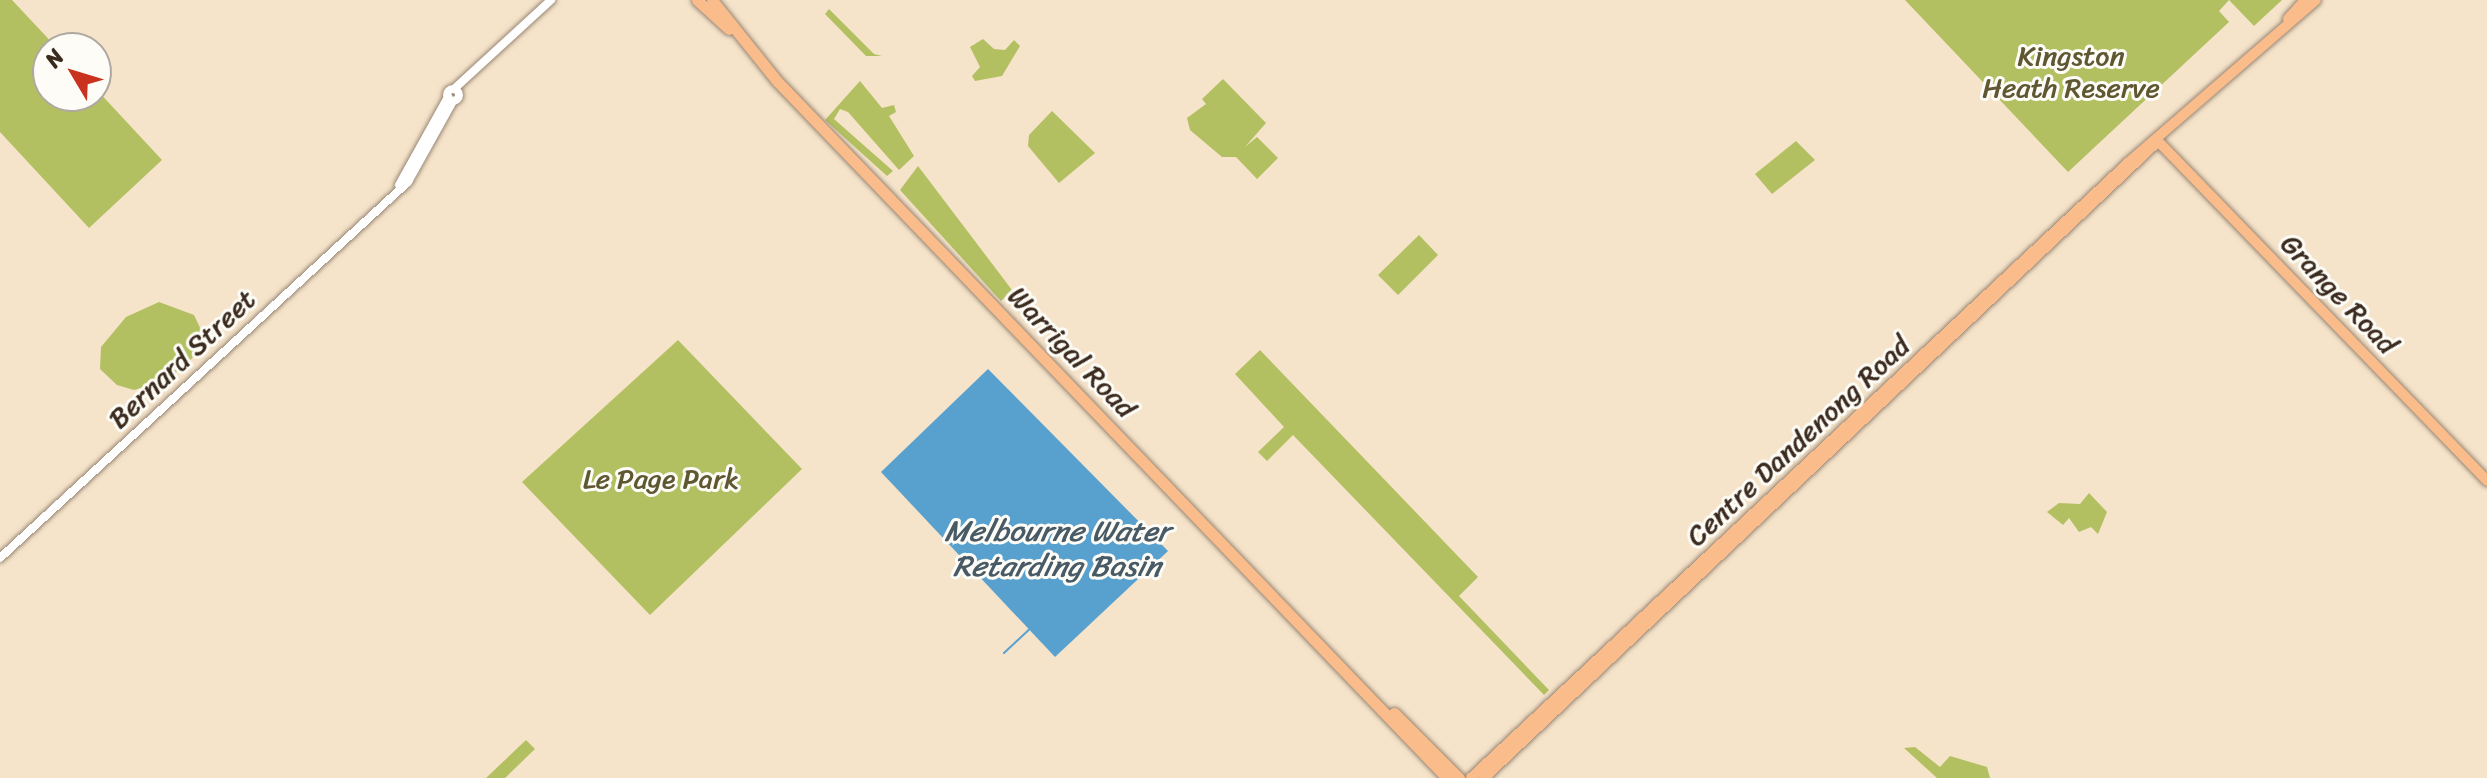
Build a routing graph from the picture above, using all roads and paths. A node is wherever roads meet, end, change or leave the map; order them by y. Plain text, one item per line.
1 (551, 0) edge
2 (697, 0) edge
3 (712, 0) edge
4 (2305, 0) edge
5 (2316, 0) edge
6 (2287, 21) junction
7 (735, 34) junction
8 (2157, 140) junction
9 (2487, 481) edge
10 (0, 558) edge
11 (1376, 701) junction
12 (1447, 778) edge
13 (1459, 778) edge
14 (1471, 778) edge
15 (1484, 778) edge

1 - 10 street, Bernard Street
2 - 7 highway, Warrigal Road
3 - 7 highway, Warrigal Road
4 - 6 main road, Centre Dandenong Road
5 - 6 main road, Centre Dandenong Road
6 - 8 main road, Centre Dandenong Road
7 - 11 highway, Warrigal Road
8 - 9 main road, Grange Road
8 - 14 main road, Centre Dandenong Road
8 - 15 main road, Centre Dandenong Road
11 - 12 highway, Warrigal Road
11 - 13 highway, Warrigal Road

